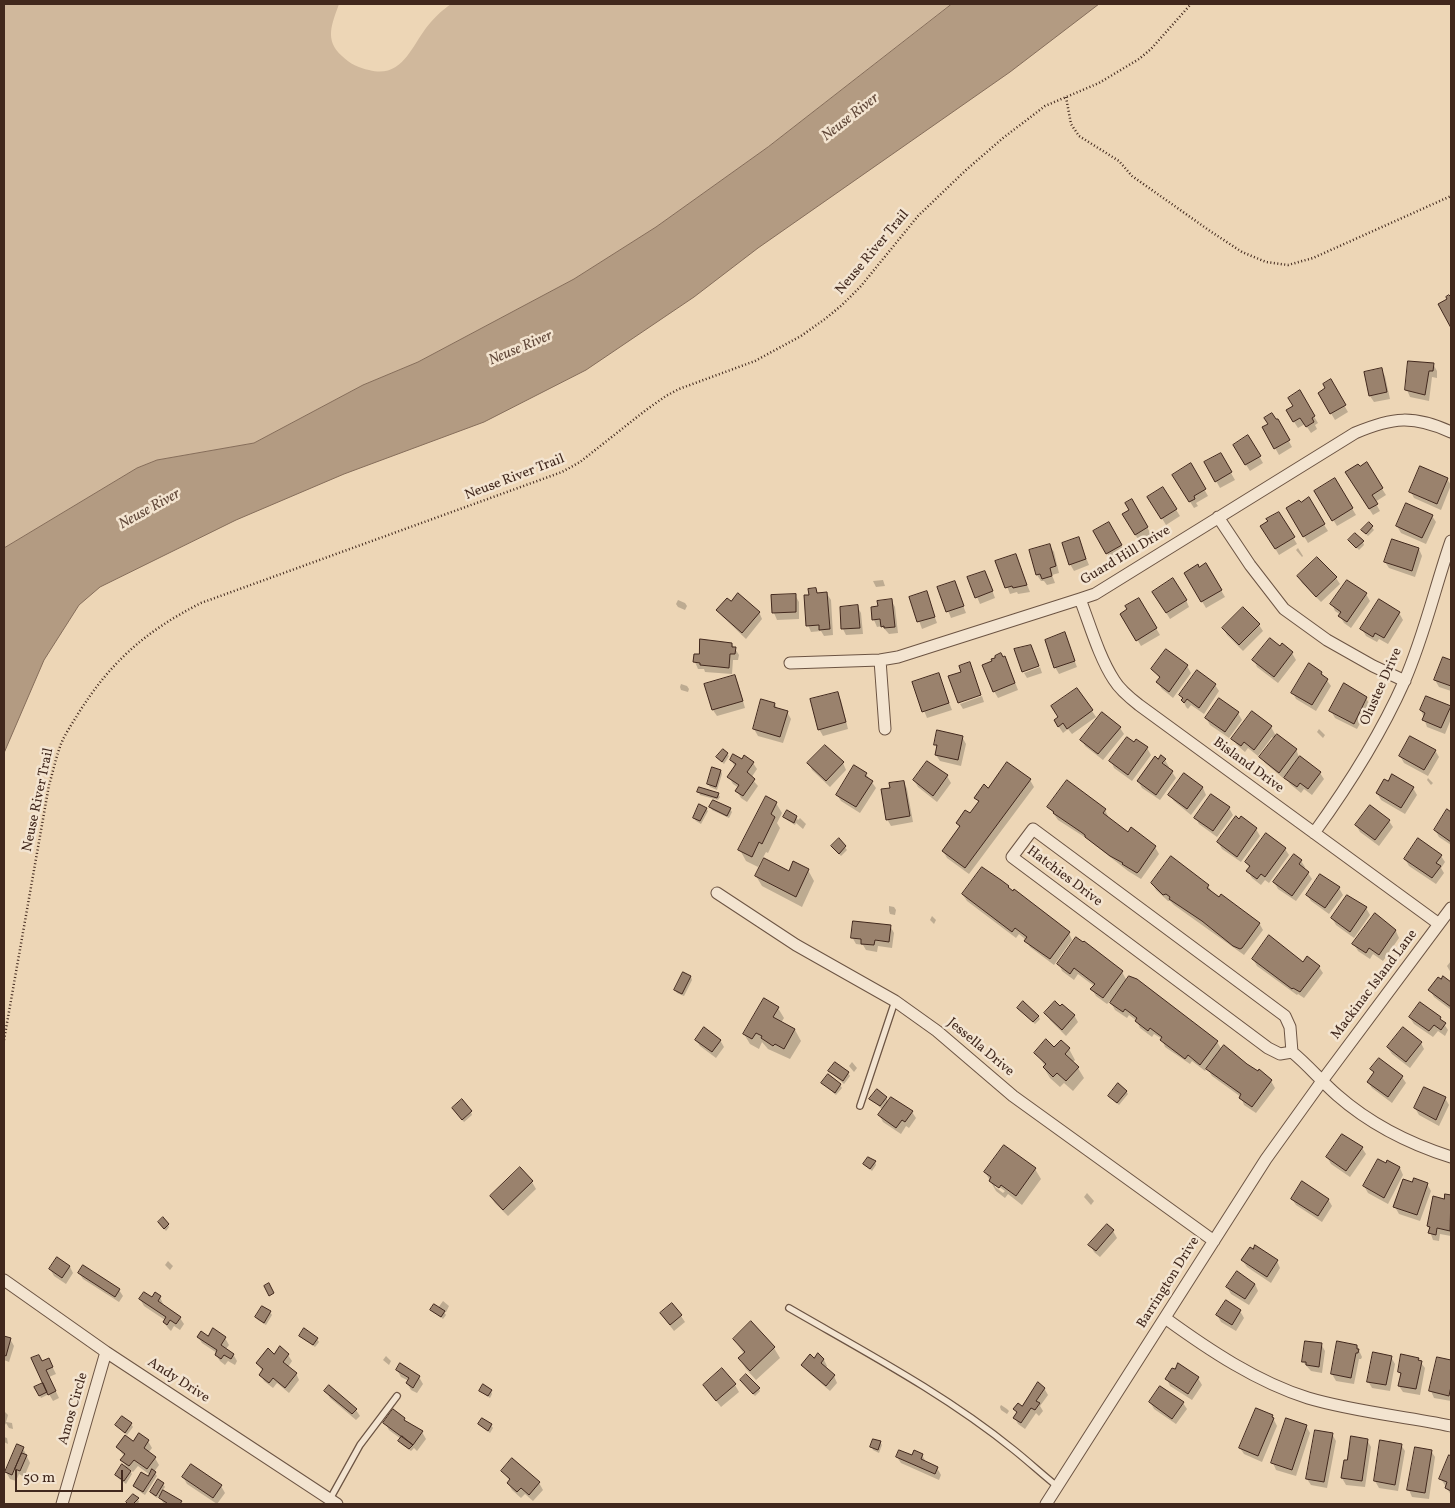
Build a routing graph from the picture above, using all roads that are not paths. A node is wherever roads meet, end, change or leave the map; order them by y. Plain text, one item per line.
1 (1451, 432) edge
2 (1218, 518) junction
3 (1451, 541) edge
4 (1080, 599) junction
5 (880, 660) junction
6 (790, 663) dead end
7 (1405, 681) junction
8 (884, 729) dead end
9 (1314, 833) junction
10 (717, 892) dead end
11 (1451, 908) edge
12 (1439, 924) junction
13 (894, 1001) junction
14 (1292, 1052) junction
15 (1322, 1081) junction
16 (860, 1106) dead end
17 (1451, 1157) edge
18 (1214, 1241) junction
19 (4, 1280) edge
20 (789, 1308) dead end
21 (1165, 1318) junction
22 (106, 1352) junction
23 (397, 1396) dead end
24 (1451, 1426) edge
25 (1058, 1487) junction
26 (334, 1502) edge
27 (62, 1504) edge
28 (1046, 1504) edge

1 - 2 street, Guard Hill Drive
2 - 4 street, Guard Hill Drive
2 - 7 street
3 - 7 street, Olustee Drive
4 - 5 street, Guard Hill Drive
4 - 9 street, Bisland Drive
5 - 6 street, Guard Hill Drive
5 - 8 street
7 - 9 street, Olustee Drive
9 - 12 street, Bisland Drive
10 - 13 street, Jessella Drive
11 - 12 street, Mackinac Island Lane
12 - 15 street, Mackinac Island Lane
13 - 16 lane
13 - 18 street, Jessella Drive
14 - 14 street, Hatchies Drive
14 - 15 street
15 - 17 street
15 - 18 street, Barrington Drive
18 - 21 street, Barrington Drive
19 - 22 street, Andy Drive
20 - 25 lane
21 - 24 street
21 - 25 street, Barrington Drive
22 - 26 street, Andy Drive
22 - 27 street, Amos Circle
23 - 26 lane
25 - 28 street, Barrington Drive

